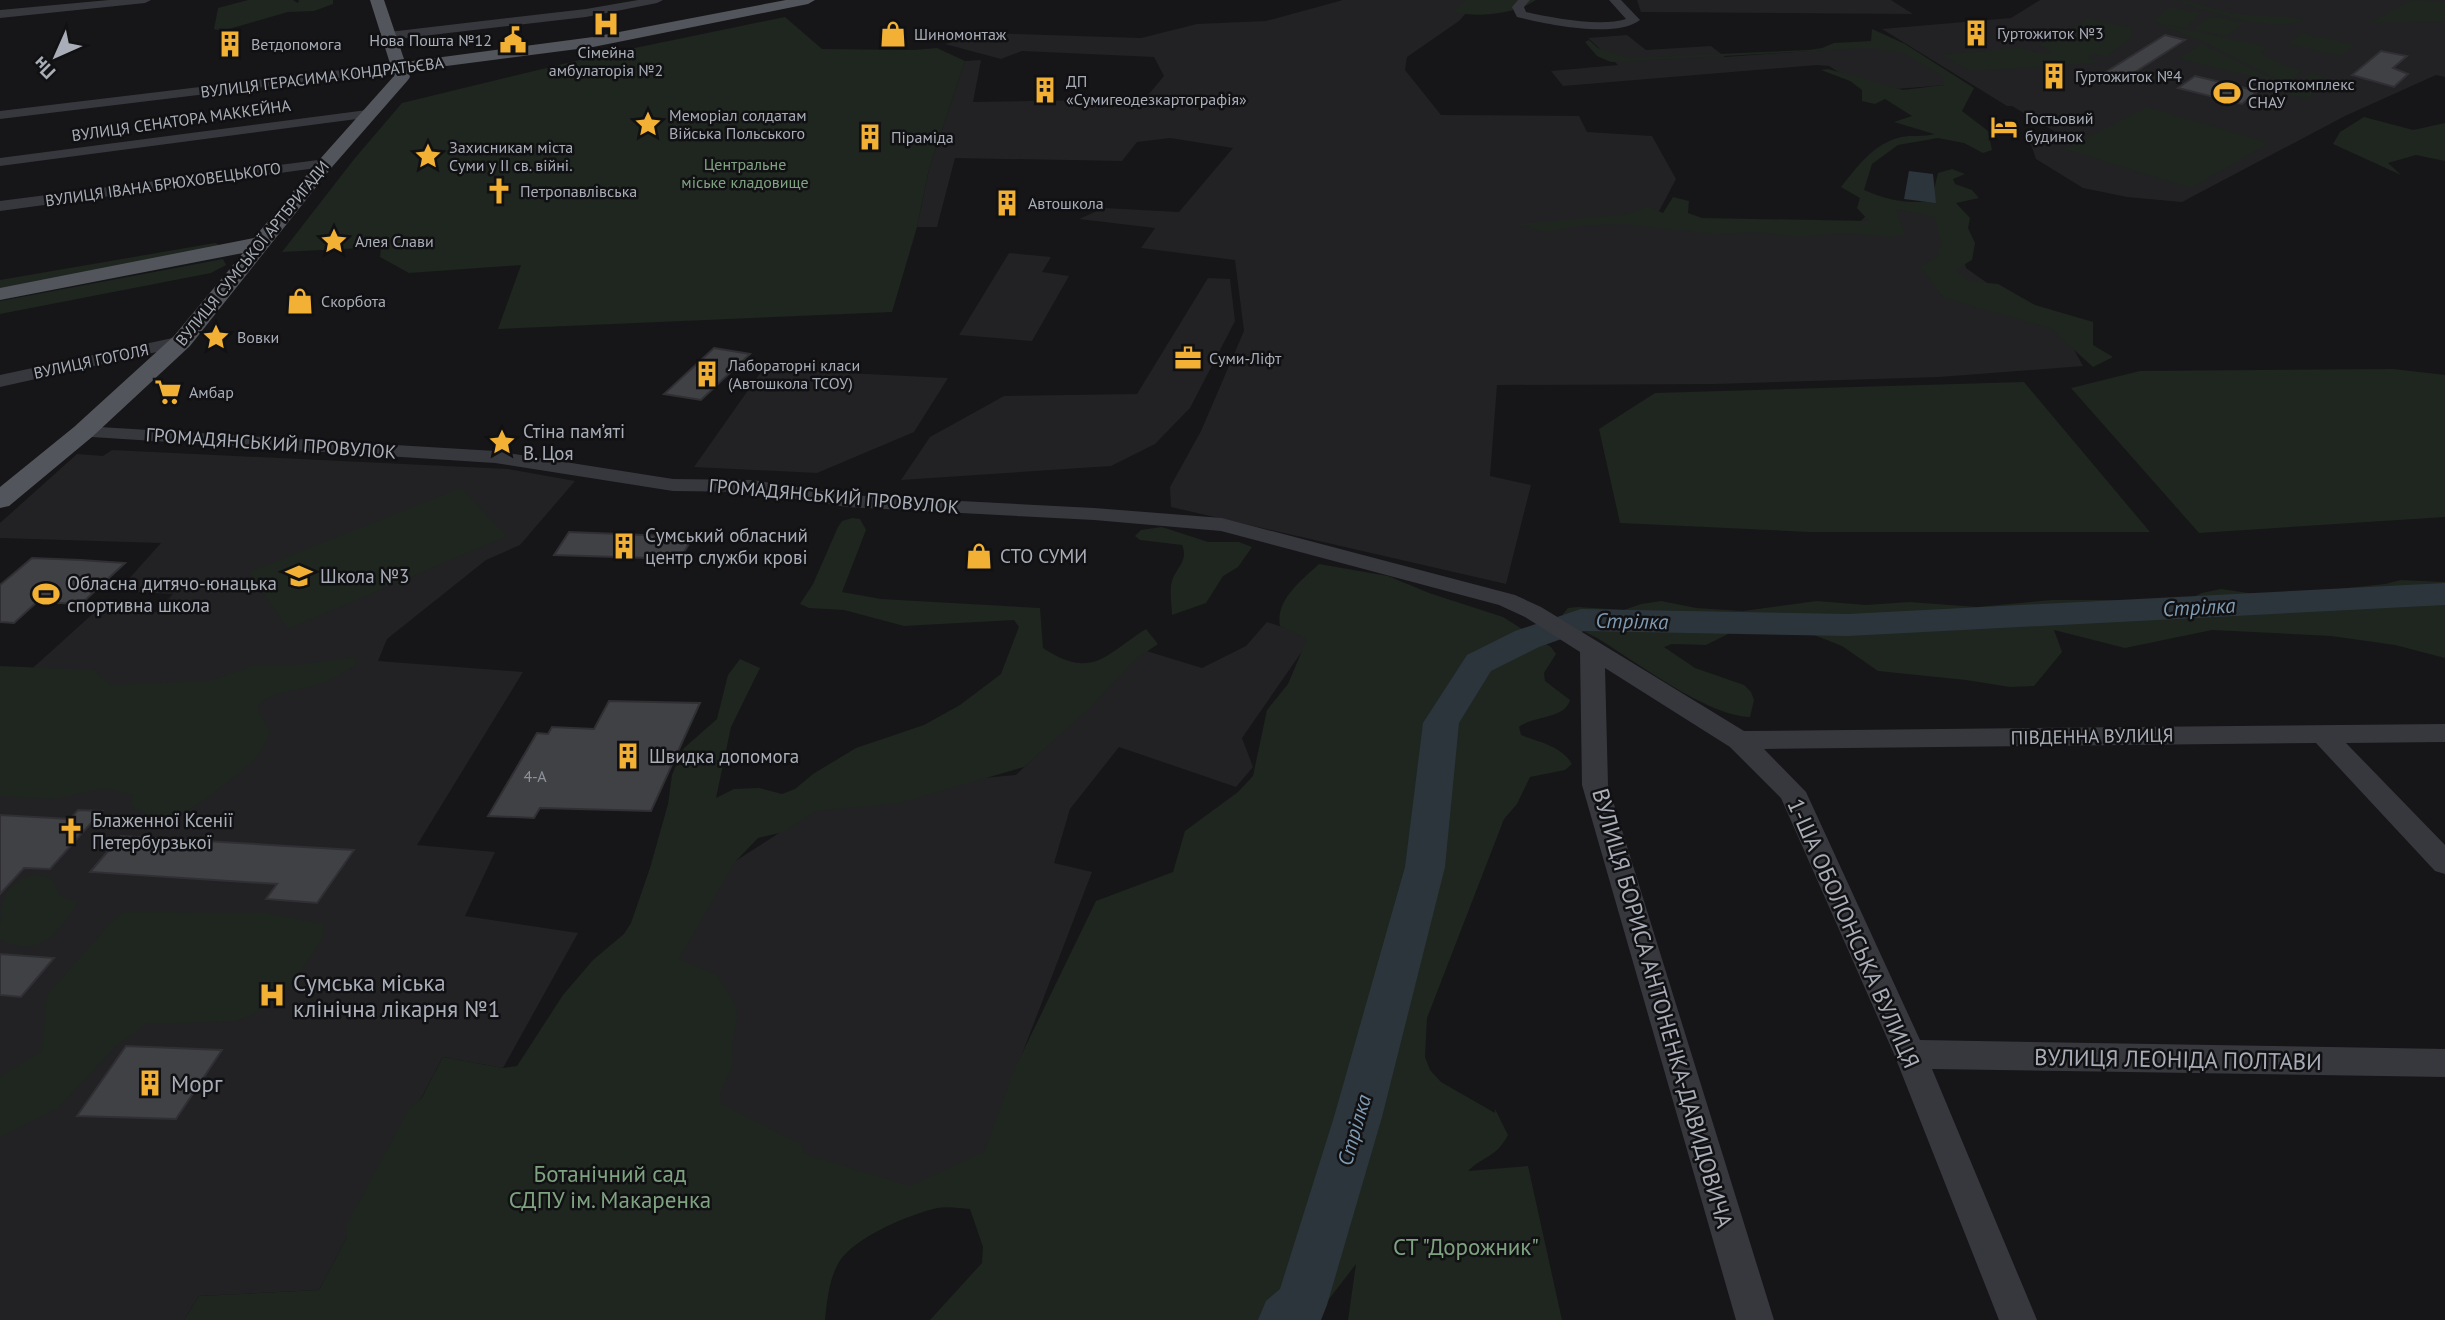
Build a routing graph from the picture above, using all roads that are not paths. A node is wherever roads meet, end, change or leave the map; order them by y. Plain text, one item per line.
1 (51, 0) edge
2 (145, 0) edge
3 (377, 0) edge
4 (657, 0) edge
5 (808, 0) edge
6 (1524, 0) edge
7 (1615, 0) edge
8 (38, 10) junction
9 (0, 14) edge
10 (389, 36) junction
11 (400, 66) junction
12 (367, 114) junction
13 (0, 115) edge
14 (0, 162) edge
15 (326, 163) junction
16 (0, 206) edge
17 (262, 243) junction
18 (0, 294) edge
19 (182, 341) junction
20 (0, 381) edge
21 (83, 432) junction
22 (0, 500) edge
23 (1584, 644) junction
24 (2445, 733) edge
25 (2322, 734) junction
26 (1739, 740) junction
27 (2445, 863) edge
28 (1910, 1054) junction
29 (2445, 1063) edge
30 (1755, 1320) edge
31 (2018, 1320) edge

1 - 8 street
2 - 8 street
3 - 10 main road
4 - 10 street
5 - 11 main road, ВУЛИЦЯ ГЕРАСИМА КОНДРАТЬЄВА
6 - 7 street
8 - 9 street
10 - 11 main road
11 - 12 main road, ВУЛИЦЯ СУМСЬКОЇ АРТБРИГАДИ
11 - 13 street, ВУЛИЦЯ ГЕРАСИМА КОНДРАТЬЄВА
12 - 14 street, ВУЛИЦЯ СЕНАТОРА МАККЕЙНА
12 - 15 main road, ВУЛИЦЯ СУМСЬКОЇ АРТБРИГАДИ
15 - 16 street, ВУЛИЦЯ ІВАНА БРЮХОВЕЦЬКОГО
15 - 17 main road, ВУЛИЦЯ СУМСЬКОЇ АРТБРИГАДИ
17 - 18 main road
17 - 19 main road, ВУЛИЦЯ СУМСЬКОЇ АРТБРИГАДИ
19 - 20 street, ВУЛИЦЯ ГОГОЛЯ
19 - 21 main road, ВУЛИЦЯ СУМСЬКОЇ АРТБРИГАДИ
21 - 22 main road, ВУЛИЦЯ СУМСЬКОЇ АРТБРИГАДИ
21 - 23 street, ГРОМАДЯНСЬКИЙ ПРОВУЛОК
23 - 26 street, 1-ША ОБОЛОНСЬКА ВУЛИЦЯ
23 - 30 street, ВУЛИЦЯ БОРИСА АНТОНЕНКА-ДАВИДОВИЧА
24 - 25 street, ПІВДЕННА ВУЛИЦЯ
25 - 26 street, ПІВДЕННА ВУЛИЦЯ
25 - 27 street
26 - 28 street, 1-ША ОБОЛОНСЬКА ВУЛИЦЯ
28 - 29 street, ВУЛИЦЯ ЛЕОНІДА ПОЛТАВИ
28 - 31 street, 1-ША ОБОЛОНСЬКА ВУЛИЦЯ

